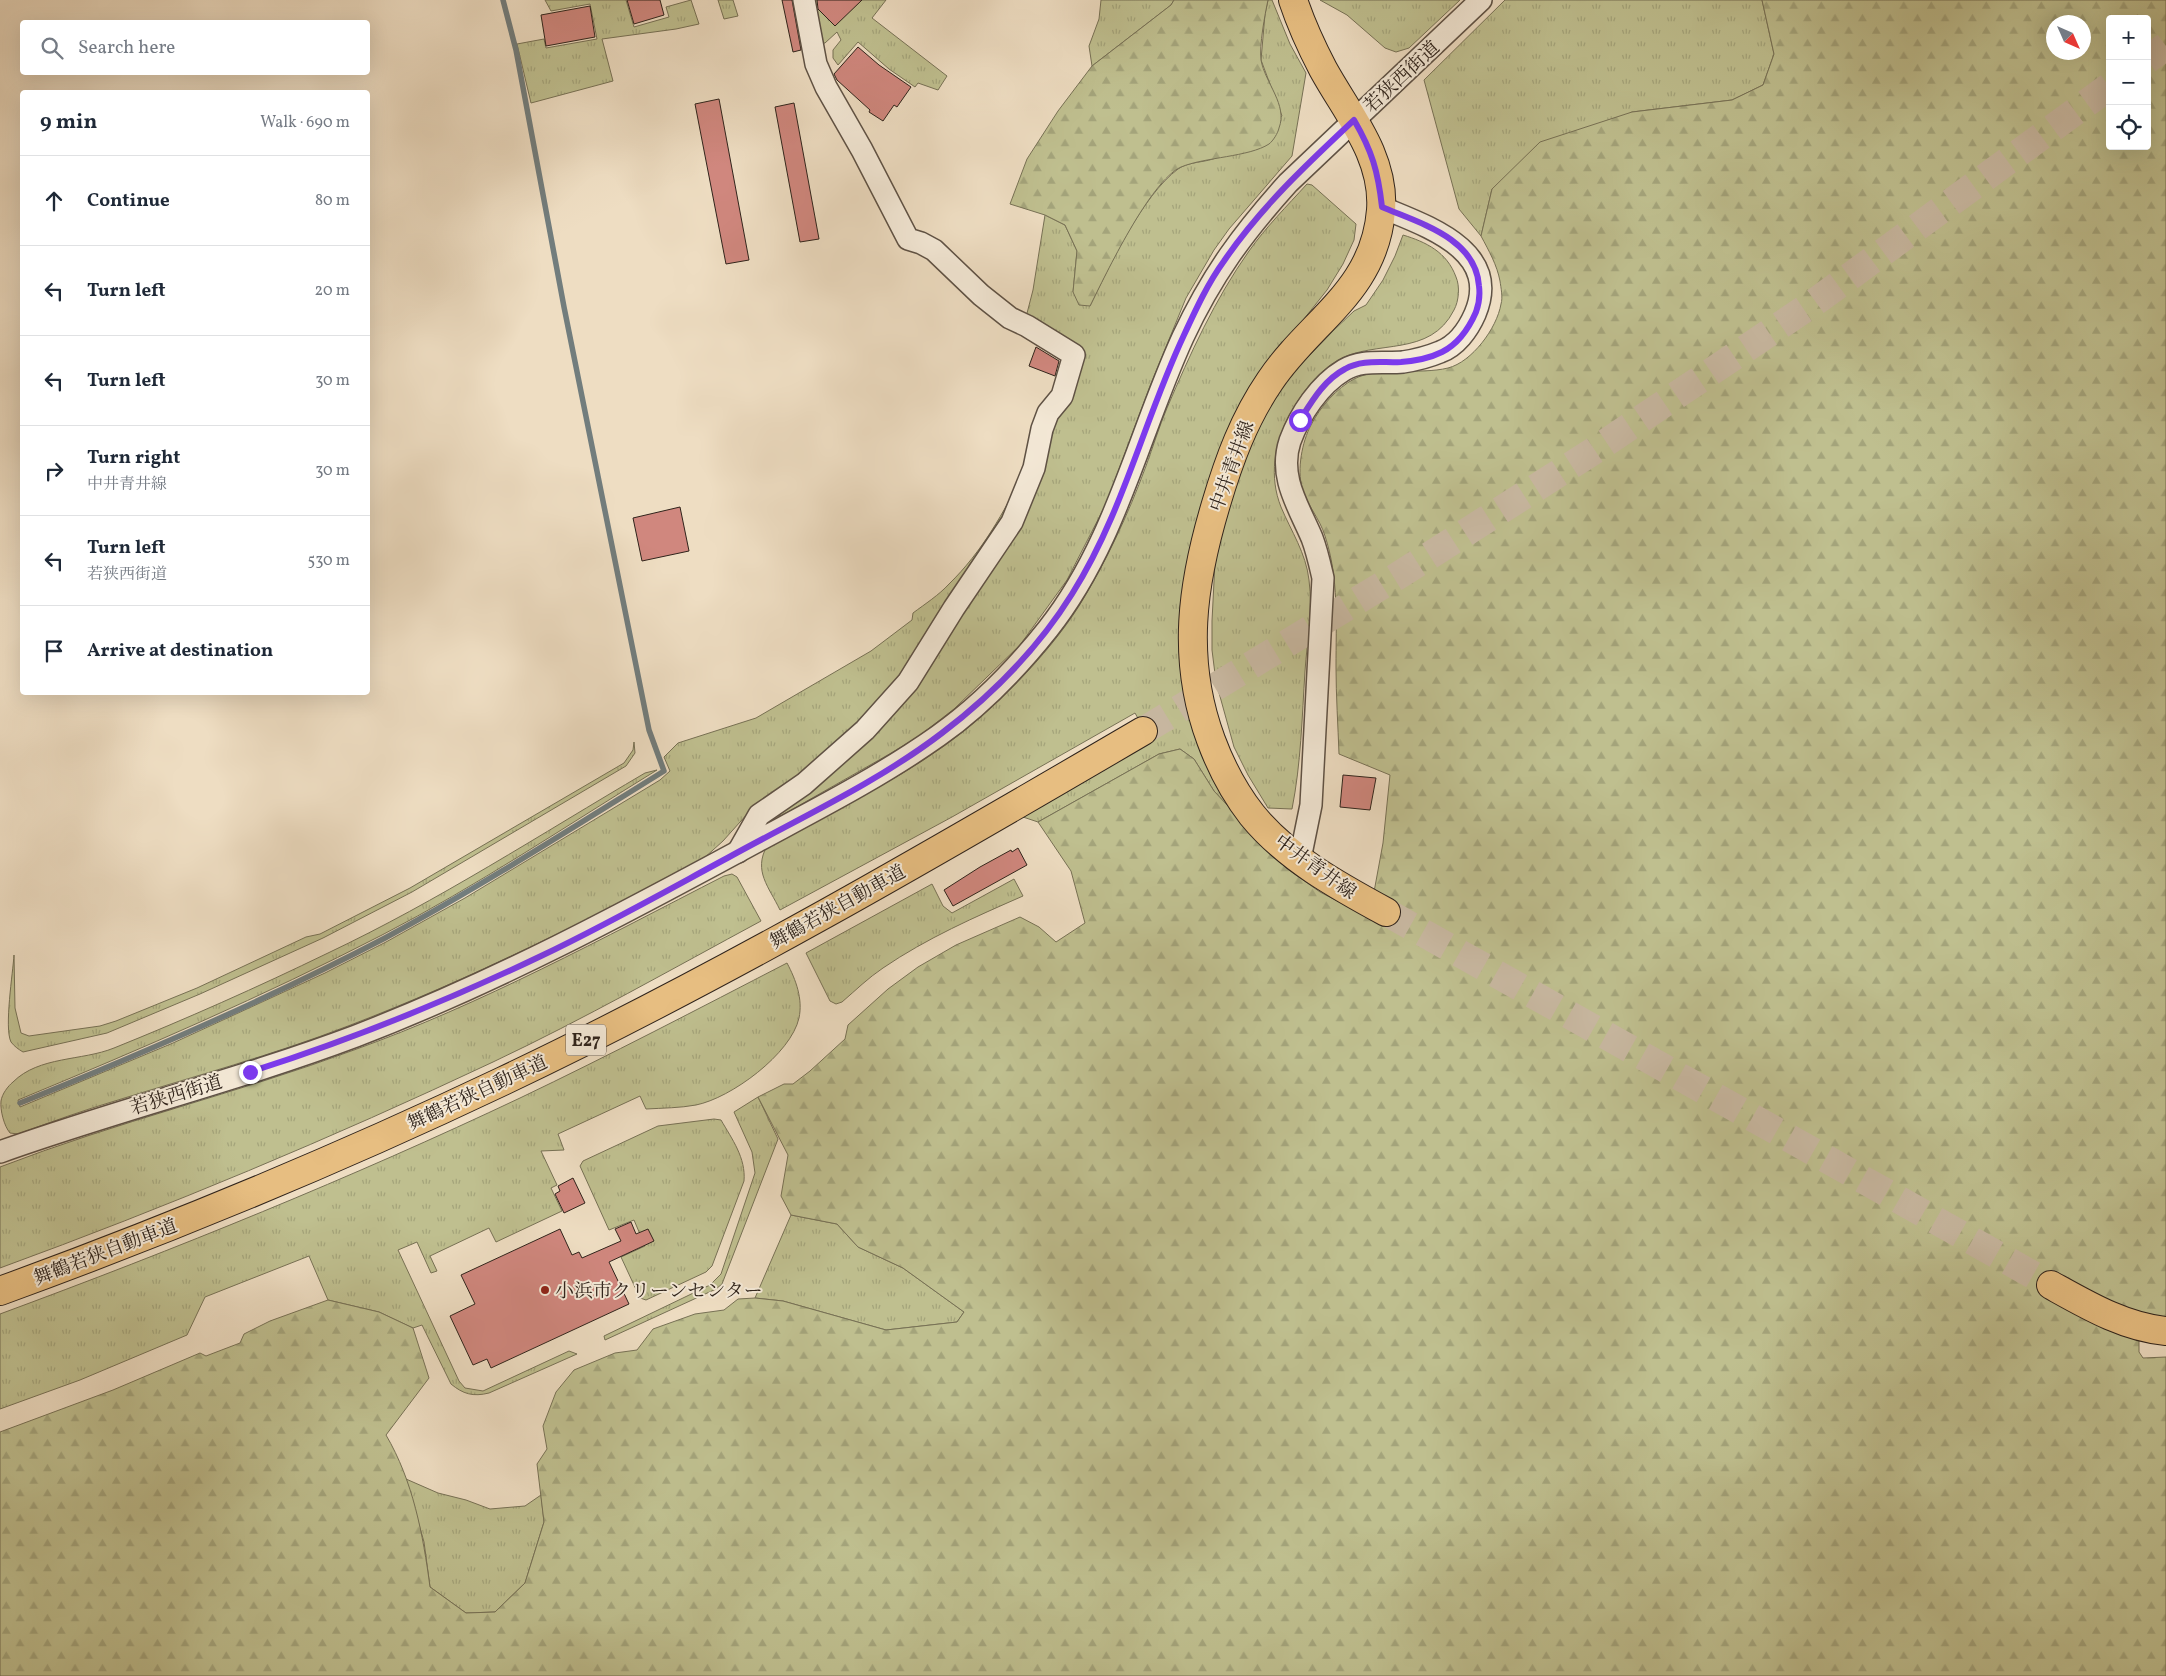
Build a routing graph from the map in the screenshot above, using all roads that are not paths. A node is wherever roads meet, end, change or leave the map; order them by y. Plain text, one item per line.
1 (804, 0) edge
2 (1293, 0) edge
3 (1481, 0) edge
4 (1354, 120) junction
5 (1382, 207) junction
6 (1143, 731) tunnel mouth
7 (738, 852) junction
8 (1300, 859) junction
9 (1386, 912) tunnel mouth
10 (0, 1152) edge
11 (2051, 1285) tunnel mouth
12 (0, 1291) edge
13 (2166, 1331) edge

1 - 7 street
2 - 4 main road, 中井青井線
3 - 4 street, 若狭西街道
4 - 5 main road, 中井青井線
4 - 7 street, 若狭西街道
5 - 8 main road, 中井青井線
5 - 8 street
6 - 12 main road, 舞鶴若狭自動車道 / E27
7 - 10 street, 若狭西街道
8 - 9 main road, 中井青井線
11 - 13 main road

